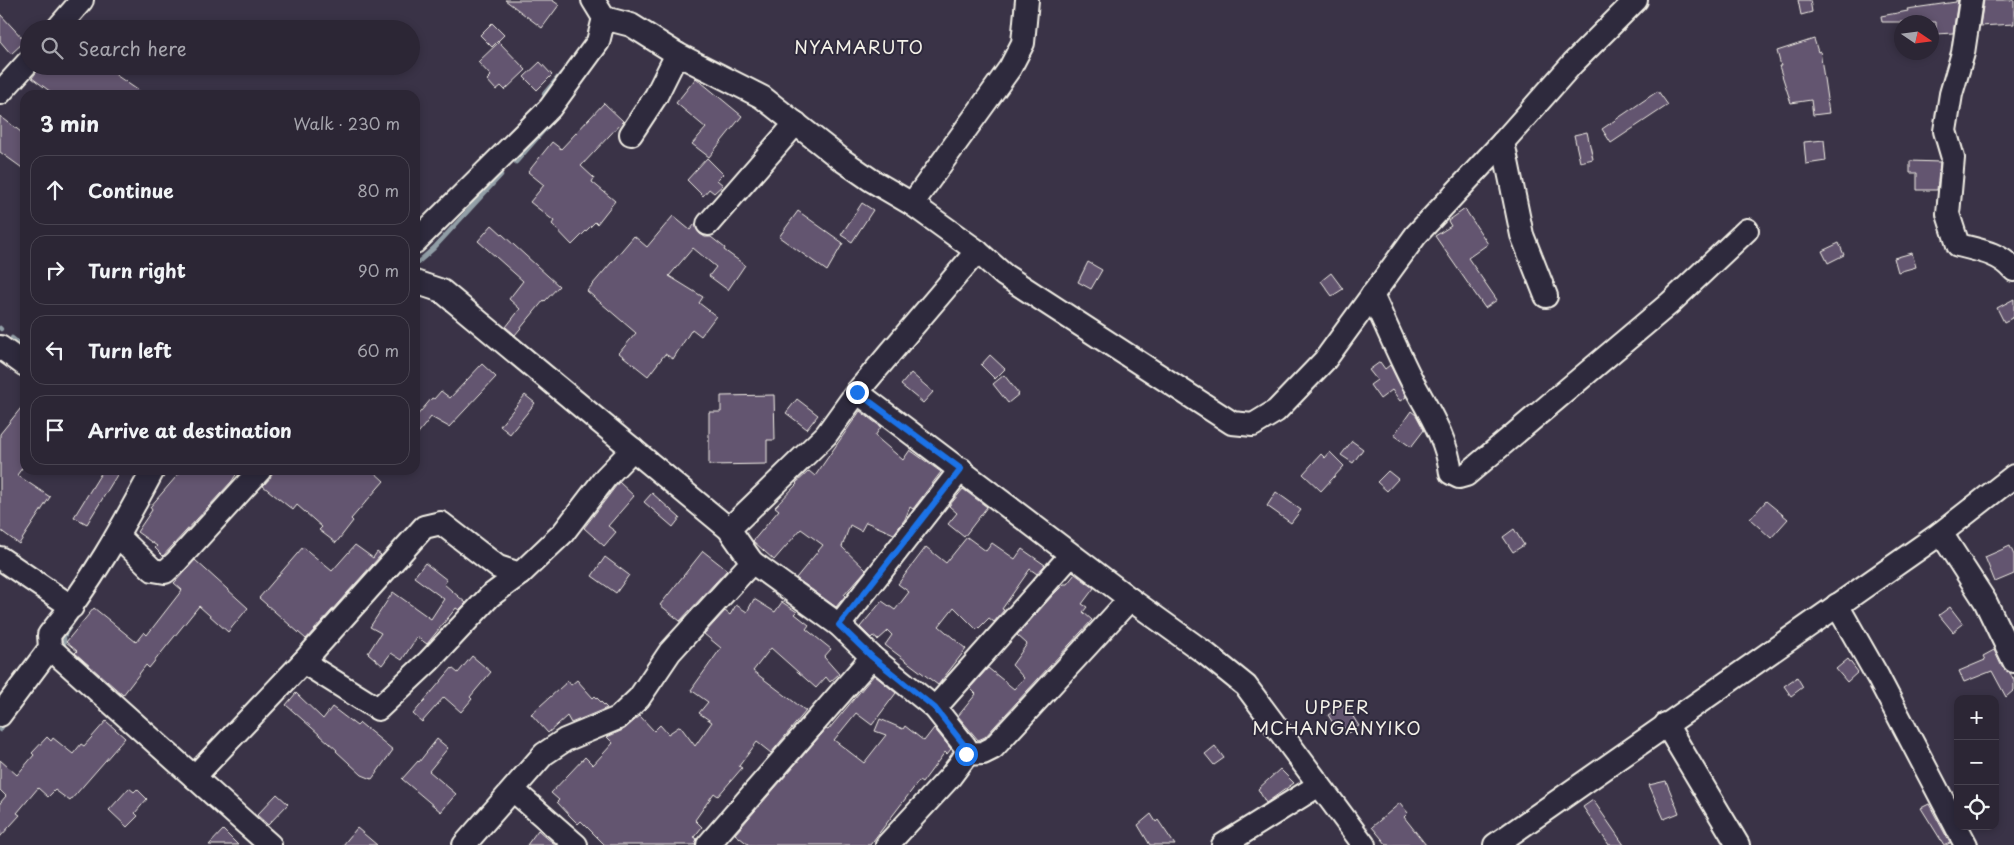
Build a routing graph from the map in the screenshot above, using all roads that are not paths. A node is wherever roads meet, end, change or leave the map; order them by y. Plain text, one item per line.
1 (82, 0) edge
2 (1027, 0) edge
3 (1636, 0) edge
4 (1971, 0) edge
5 (598, 9) edge
6 (65, 20) edge
7 (677, 54) junction
8 (20, 71) edge
9 (0, 94) edge
10 (796, 123) junction
11 (631, 134) dead end
12 (1503, 142) junction
13 (912, 204) junction
14 (708, 224) dead end
15 (1748, 230) dead end
16 (420, 237) edge
17 (977, 251) junction
18 (2014, 270) edge
19 (420, 284) edge
20 (1372, 295) junction
21 (1546, 296) dead end
22 (0, 347) edge
23 (20, 361) edge
24 (857, 392) junction
25 (633, 449) junction
26 (961, 469) junction
27 (150, 475) edge
28 (255, 475) edge
29 (2014, 476) edge
30 (729, 529) junction
31 (1941, 533) junction
32 (118, 536) junction
33 (1071, 555) junction
34 (0, 558) edge
35 (752, 562) junction
36 (520, 574) junction
37 (1130, 599) junction
38 (1837, 605) junction
39 (72, 607) junction
40 (839, 625) junction
41 (50, 648) junction
42 (872, 657) junction
43 (2014, 661) edge
44 (303, 662) junction
45 (935, 708) junction
46 (0, 715) edge
47 (1666, 724) junction
48 (966, 754) junction
49 (194, 777) junction
50 (1319, 786) junction
51 (514, 790) junction
52 (270, 845) edge
53 (464, 845) edge
54 (576, 845) edge
55 (708, 845) edge
56 (887, 845) edge
57 (1223, 845) edge
58 (1364, 845) edge
59 (1495, 845) edge
60 (1738, 845) edge
61 (1966, 845) edge

1 - 6 street
2 - 13 street
3 - 12 street
4 - 18 street
5 - 7 street
5 - 16 street
7 - 10 street
7 - 11 street
8 - 9 street
10 - 13 street
10 - 14 street
12 - 20 street
12 - 21 street
13 - 17 street
15 - 20 street
17 - 20 street
17 - 24 street
19 - 25 street
22 - 23 street
24 - 26 street
24 - 30 street
25 - 30 street
25 - 36 street
26 - 33 street
26 - 40 street
27 - 32 street
28 - 32 street
29 - 31 street
30 - 35 street
31 - 38 street
31 - 43 street
32 - 39 street
33 - 37 street
33 - 45 street
34 - 39 street
35 - 40 street
35 - 51 street
36 - 44 street
36 - 44 street
37 - 48 street
37 - 50 street
38 - 47 street
38 - 61 street
39 - 41 street
40 - 42 street
41 - 46 street
41 - 49 street
42 - 45 street
42 - 55 street
44 - 49 street
45 - 48 street
47 - 59 street
47 - 60 street
48 - 56 street
49 - 52 street
50 - 57 street
50 - 58 street
51 - 53 street
51 - 54 street

